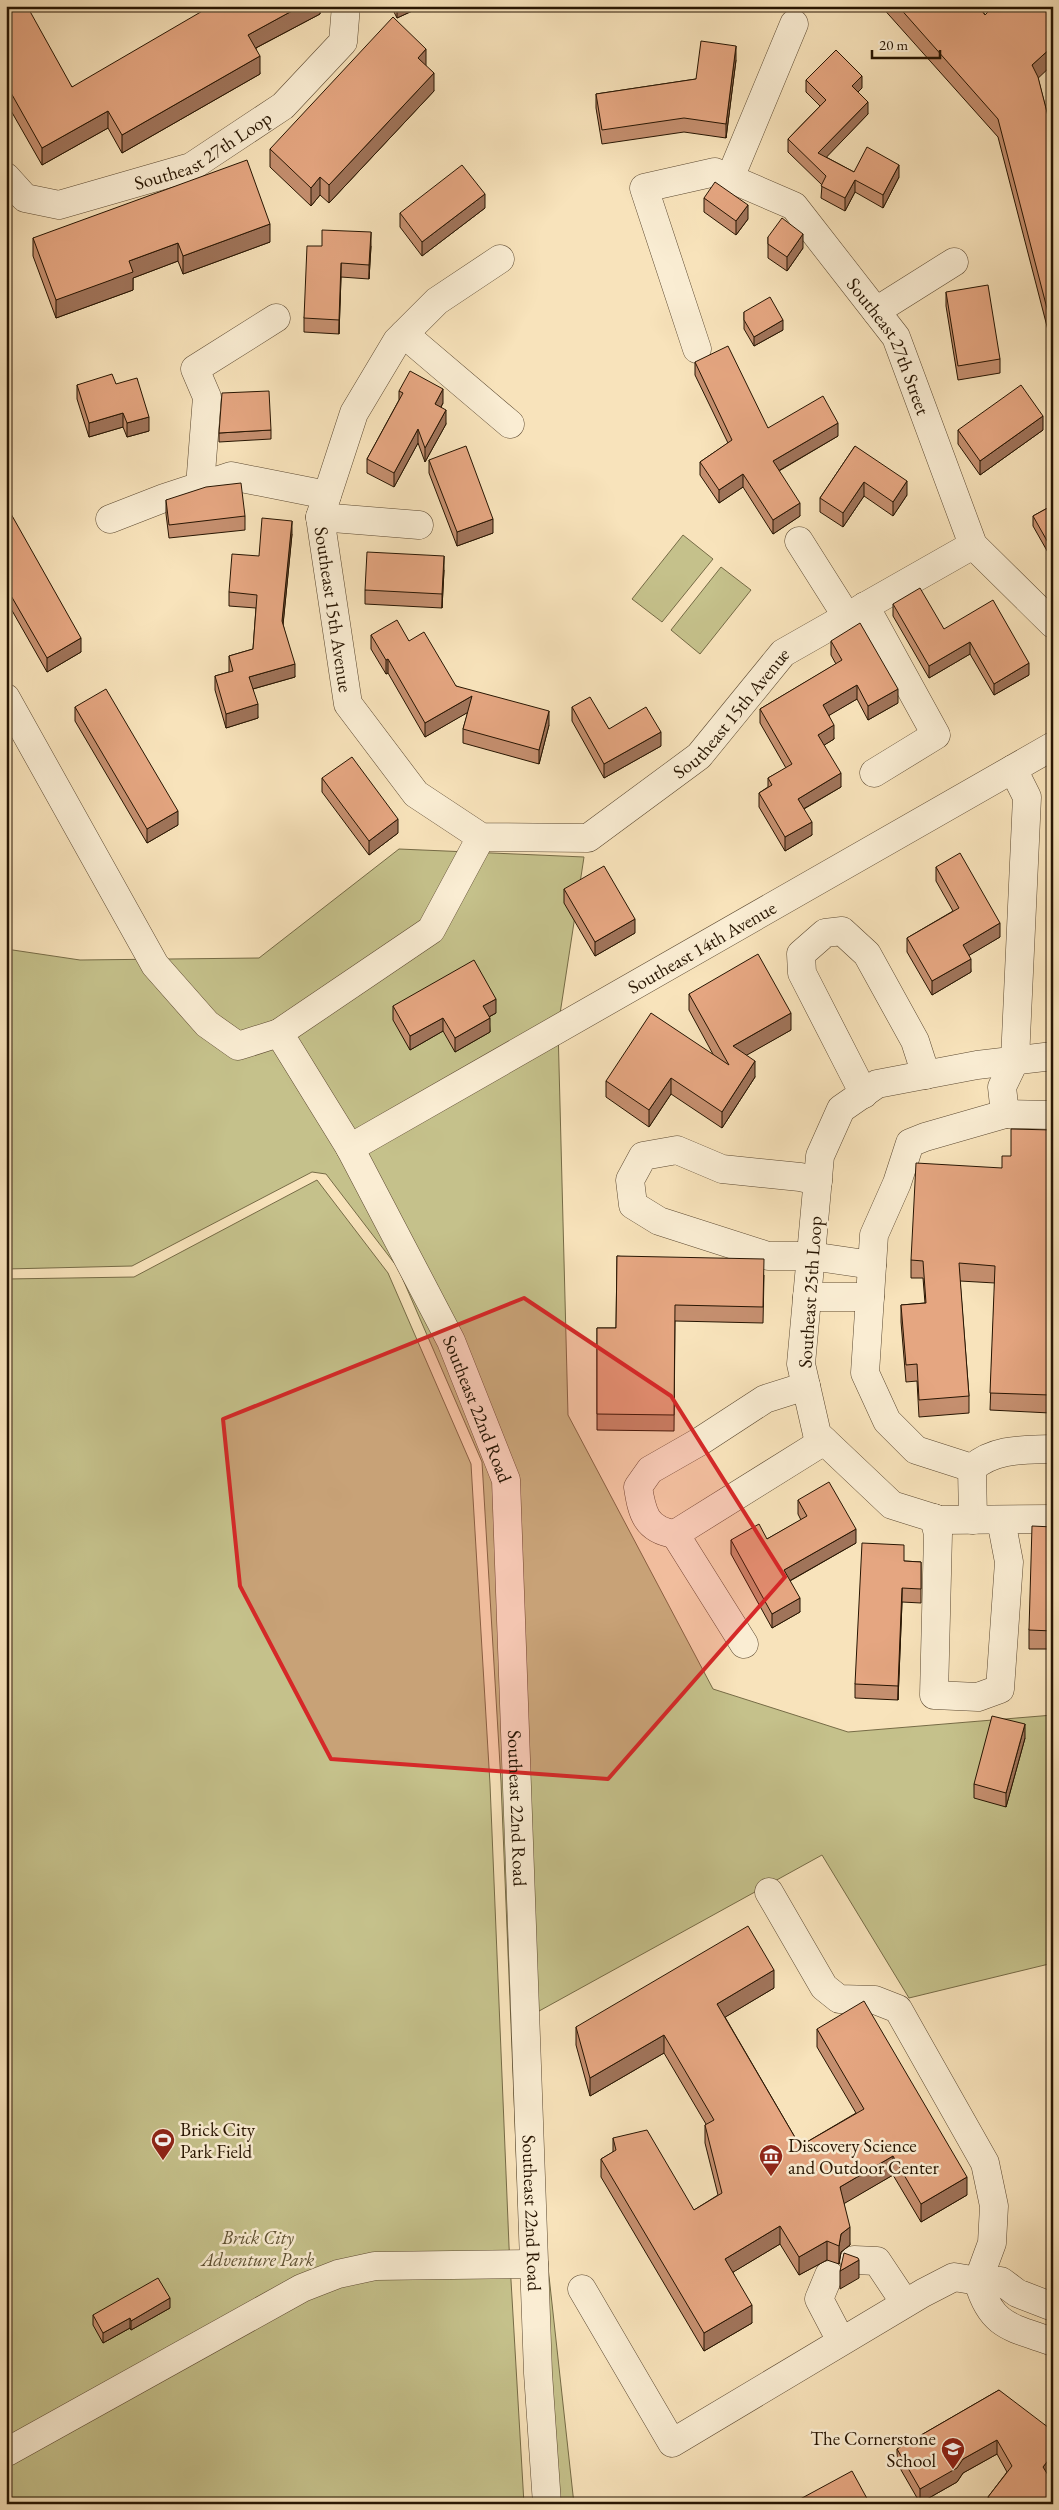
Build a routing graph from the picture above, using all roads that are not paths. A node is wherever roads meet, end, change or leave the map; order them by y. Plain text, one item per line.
1 (346, 6) edge
2 (794, 24) dead end
3 (6, 177) edge
4 (730, 178) junction
5 (500, 259) dead end
6 (954, 262) dead end
7 (876, 311) junction
8 (276, 318) dead end
9 (400, 337) junction
10 (697, 349) dead end
11 (510, 424) dead end
12 (200, 486) junction
13 (323, 506) junction
14 (110, 519) dead end
15 (419, 524) dead end
16 (798, 541) dead end
17 (973, 544) junction
18 (856, 611) junction
19 (1053, 624) edge
20 (6, 698) edge
21 (1053, 746) edge
22 (1013, 769) junction
23 (874, 773) dead end
24 (481, 837) junction
25 (279, 1033) junction
26 (1053, 1056) edge
27 (1016, 1060) junction
28 (926, 1075) junction
29 (864, 1094) junction
30 (1005, 1114) junction
31 (1053, 1115) edge
32 (350, 1148) junction
33 (818, 1181) junction
34 (811, 1256) junction
35 (872, 1265) junction
36 (870, 1296) junction
37 (807, 1297) junction
38 (806, 1386) junction
39 (824, 1441) junction
40 (1053, 1449) edge
41 (972, 1468) junction
42 (934, 1518) junction
43 (1053, 1519) edge
44 (973, 1520) junction
45 (1001, 1520) junction
46 (675, 1534) junction
47 (744, 1644) dead end
48 (770, 1892) dead end
49 (854, 2260) edge
50 (534, 2264) junction
51 (829, 2275) dead end
52 (978, 2280) junction
53 (582, 2289) dead end
54 (905, 2303) junction
55 (1053, 2307) edge
56 (841, 2341) junction
57 (1053, 2342) edge
58 (7, 2452) edge
59 (547, 2504) edge

1 - 3 street, Southeast 27th Loop
2 - 4 street
4 - 7 street, Southeast 27th Street
4 - 10 street, Southeast 27th Street
5 - 9 street, Southeast 15th Avenue
6 - 7 street
7 - 17 street, Southeast 27th Street
8 - 12 street
9 - 11 street
9 - 13 street, Southeast 15th Avenue
12 - 13 street
12 - 14 street
13 - 15 street
13 - 24 street, Southeast 15th Avenue
16 - 18 street
17 - 18 street, Southeast 15th Avenue
17 - 19 street, Southeast 27th Street
18 - 23 street
18 - 24 street, Southeast 15th Avenue
20 - 25 street
21 - 22 street, Southeast 14th Avenue
22 - 27 street
22 - 32 street, Southeast 14th Avenue
24 - 25 street
25 - 32 street
26 - 27 street, Southeast 25th Loop
27 - 28 street, Southeast 25th Loop
27 - 30 street
28 - 29 street, Southeast 25th Loop
28 - 29 street
29 - 33 street, Southeast 25th Loop
30 - 31 street
30 - 35 street
32 - 50 street, Southeast 22nd Road
33 - 34 street, Southeast 25th Loop
33 - 34 street
34 - 35 street
34 - 37 street, Southeast 25th Loop
35 - 36 street
36 - 37 street
36 - 41 street
37 - 38 street, Southeast 25th Loop
38 - 39 street, Southeast 25th Loop
38 - 46 street
39 - 42 street, Southeast 25th Loop
39 - 46 street
40 - 41 street
41 - 44 street
42 - 44 street, Southeast 25th Loop
42 - 45 street
43 - 45 street, Southeast 25th Loop
44 - 45 street, Southeast 25th Loop
46 - 47 street
48 - 52 street
49 - 54 street
50 - 58 street
50 - 59 street, Southeast 22nd Road
51 - 56 street
52 - 54 street
52 - 55 street
52 - 57 street
53 - 56 street
54 - 56 street

